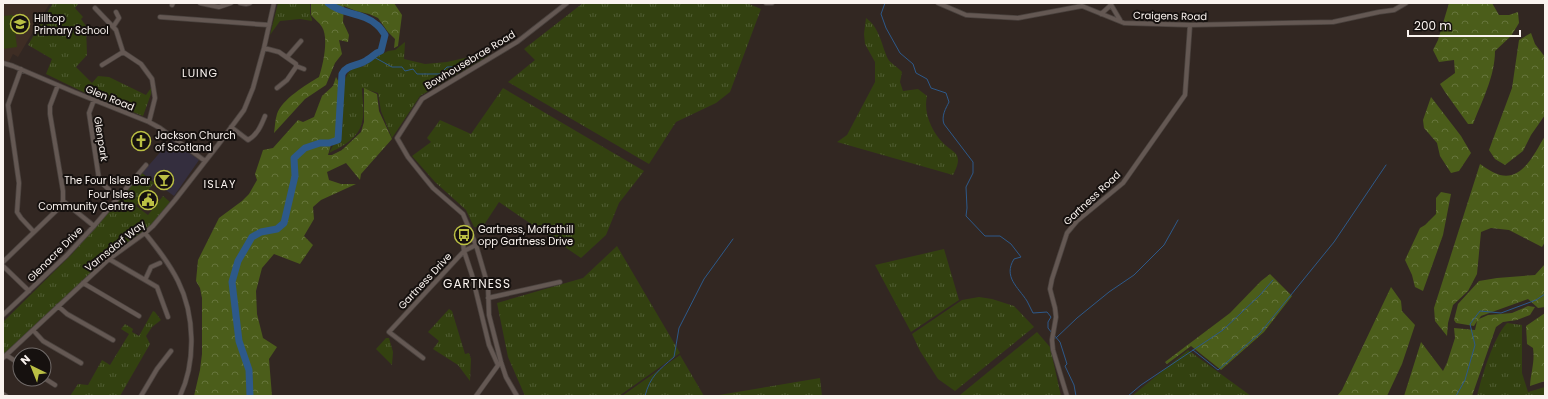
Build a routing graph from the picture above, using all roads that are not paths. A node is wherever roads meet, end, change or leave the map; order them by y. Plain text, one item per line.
1 (200, 3) edge
2 (231, 3) edge
3 (240, 3) edge
4 (250, 3) edge
5 (274, 3) edge
6 (567, 3) edge
7 (766, 3) edge
8 (772, 3) edge
9 (938, 3) edge
10 (1406, 3) edge
11 (1111, 4) edge
12 (95, 8) dead end
13 (116, 12) dead end
14 (1101, 14) junction
15 (160, 18) dead end
16 (1120, 21) junction
17 (1190, 25) junction
18 (269, 26) junction
19 (113, 27) junction
20 (292, 42) dead end
21 (301, 42) dead end
22 (297, 46) junction
23 (264, 48) junction
24 (123, 52) junction
25 (287, 57) junction
26 (3, 63) edge
27 (102, 65) dead end
28 (296, 66) junction
29 (21, 69) junction
30 (304, 69) dead end
31 (58, 85) junction
32 (277, 88) dead end
33 (94, 100) junction
34 (265, 116) dead end
35 (149, 122) junction
36 (231, 127) junction
37 (205, 161) junction
38 (146, 165) dead end
39 (118, 198) junction
40 (63, 201) junction
41 (94, 226) junction
42 (470, 231) junction
43 (34, 232) junction
44 (145, 233) junction
45 (476, 245) junction
46 (464, 251) junction
47 (109, 259) junction
48 (3, 262) edge
49 (160, 263) dead end
50 (3, 266) edge
51 (145, 280) junction
52 (560, 282) dead end
53 (83, 283) junction
54 (29, 291) junction
55 (488, 298) junction
56 (58, 306) junction
57 (3, 316) edge
58 (139, 316) dead end
59 (168, 317) dead end
60 (33, 330) junction
61 (113, 340) dead end
62 (171, 351) dead end
63 (5, 356) edge
64 (423, 358) dead end
65 (81, 363) dead end
66 (500, 363) junction
67 (3, 394) edge
68 (6, 396) edge
69 (141, 396) edge
70 (180, 396) edge
71 (476, 396) edge
72 (518, 396) edge
73 (1067, 396) edge

1 - 2 street
3 - 4 street
5 - 18 street, Varnsdorf Way
6 - 42 street, Bowhousebrae Road
7 - 8 street
9 - 14 street, Craigens Road
10 - 17 street, Craigens Road
11 - 14 street
11 - 16 street
12 - 19 street
13 - 19 street
14 - 16 street, Craigens Road
15 - 18 street
16 - 17 street, Craigens Road
17 - 73 street, Gartness Road
18 - 23 street, Varnsdorf Way
19 - 24 street
20 - 22 street
21 - 22 street
22 - 25 street
23 - 25 street
23 - 36 street, Varnsdorf Way
24 - 27 street
24 - 35 street
25 - 28 street
26 - 29 street, Glen Road
28 - 30 street
28 - 32 street
29 - 31 street, Glen Road
29 - 43 street
31 - 33 street, Glen Road
31 - 40 street
33 - 35 street, Glen Road
33 - 39 street, Glenpark
34 - 36 street
35 - 37 street, Glen Road
36 - 37 street, Varnsdorf Way
37 - 44 street, Varnsdorf Way
38 - 39 street, Glenacre Drive
39 - 41 street, Glenacre Drive
40 - 41 street
40 - 43 street
41 - 54 street, Glenacre Drive
42 - 45 street, Bowhousebrae Road
42 - 46 street
43 - 48 street
44 - 47 street, Varnsdorf Way
44 - 70 street
45 - 46 street, Gartness Drive
45 - 55 street, Bowhousebrae Road
46 - 64 street, Gartness Drive
46 - 66 street
47 - 51 street
47 - 53 street, Varnsdorf Way
49 - 51 street
50 - 54 street
51 - 59 street
52 - 55 street
53 - 56 street, Varnsdorf Way
53 - 58 street
54 - 57 street, Glenacre Drive
55 - 66 street, Bowhousebrae Road
56 - 60 street, Varnsdorf Way
56 - 61 street
60 - 63 street, Varnsdorf Way
60 - 65 street
62 - 69 street
66 - 71 street
66 - 72 street, Bowhousebrae Road
67 - 68 street

